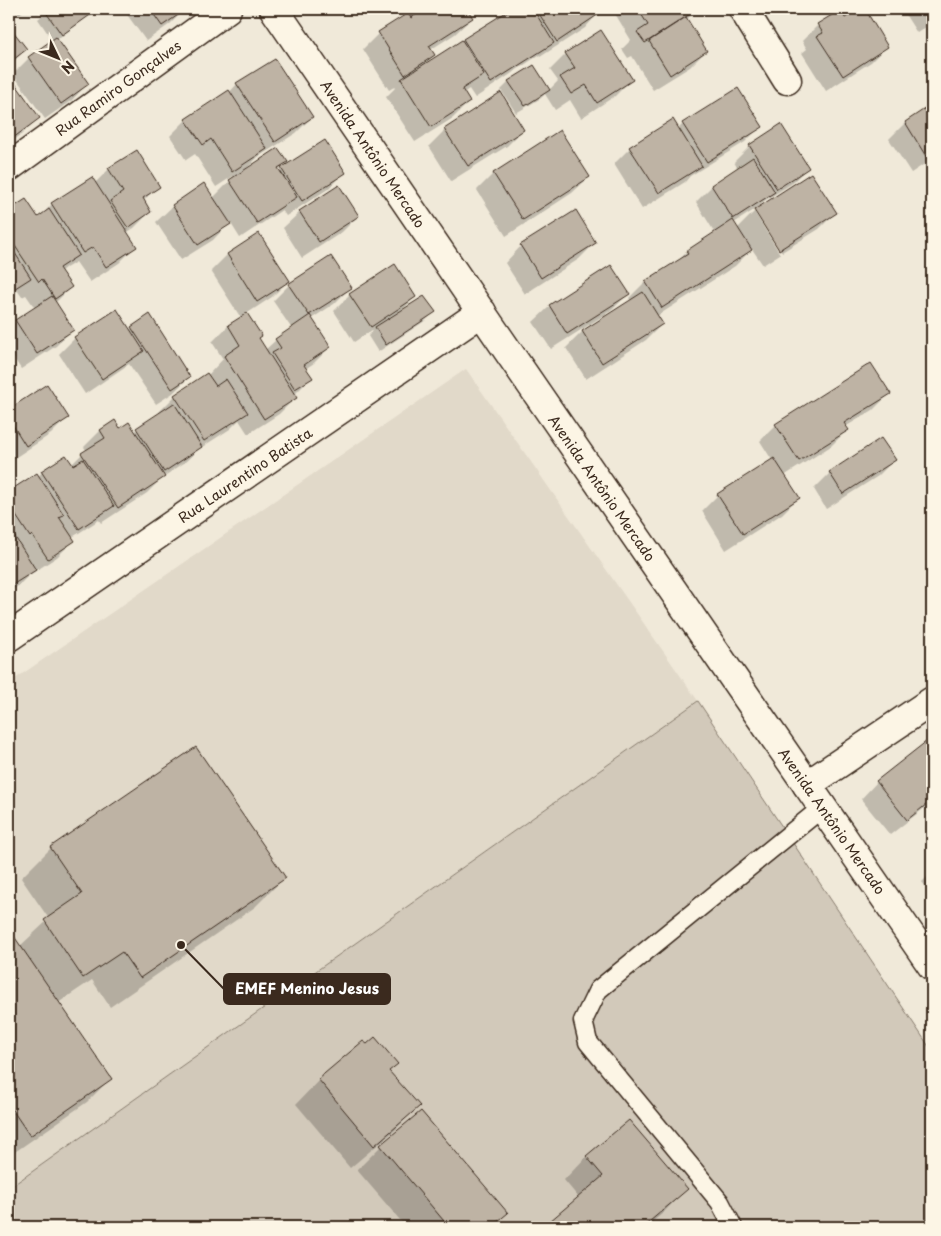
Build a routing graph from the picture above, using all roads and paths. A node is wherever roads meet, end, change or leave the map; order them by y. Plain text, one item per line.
1 (227, 9) edge
2 (274, 9) edge
3 (743, 9) edge
4 (787, 80) dead end
5 (9, 167) edge
6 (482, 312) junction
7 (9, 637) edge
8 (932, 702) edge
9 (807, 785) junction
10 (823, 808) junction
11 (932, 966) edge
12 (733, 1227) edge

1 - 5 street, Rua Ramiro Gonçalves
2 - 6 street, Avenida Antônio Mercado
3 - 4 street
6 - 7 street, Rua Laurentino Batista
6 - 9 street, Avenida Antônio Mercado
8 - 9 street
9 - 10 street, Avenida Antônio Mercado
10 - 11 street, Avenida Antônio Mercado
10 - 12 lane

